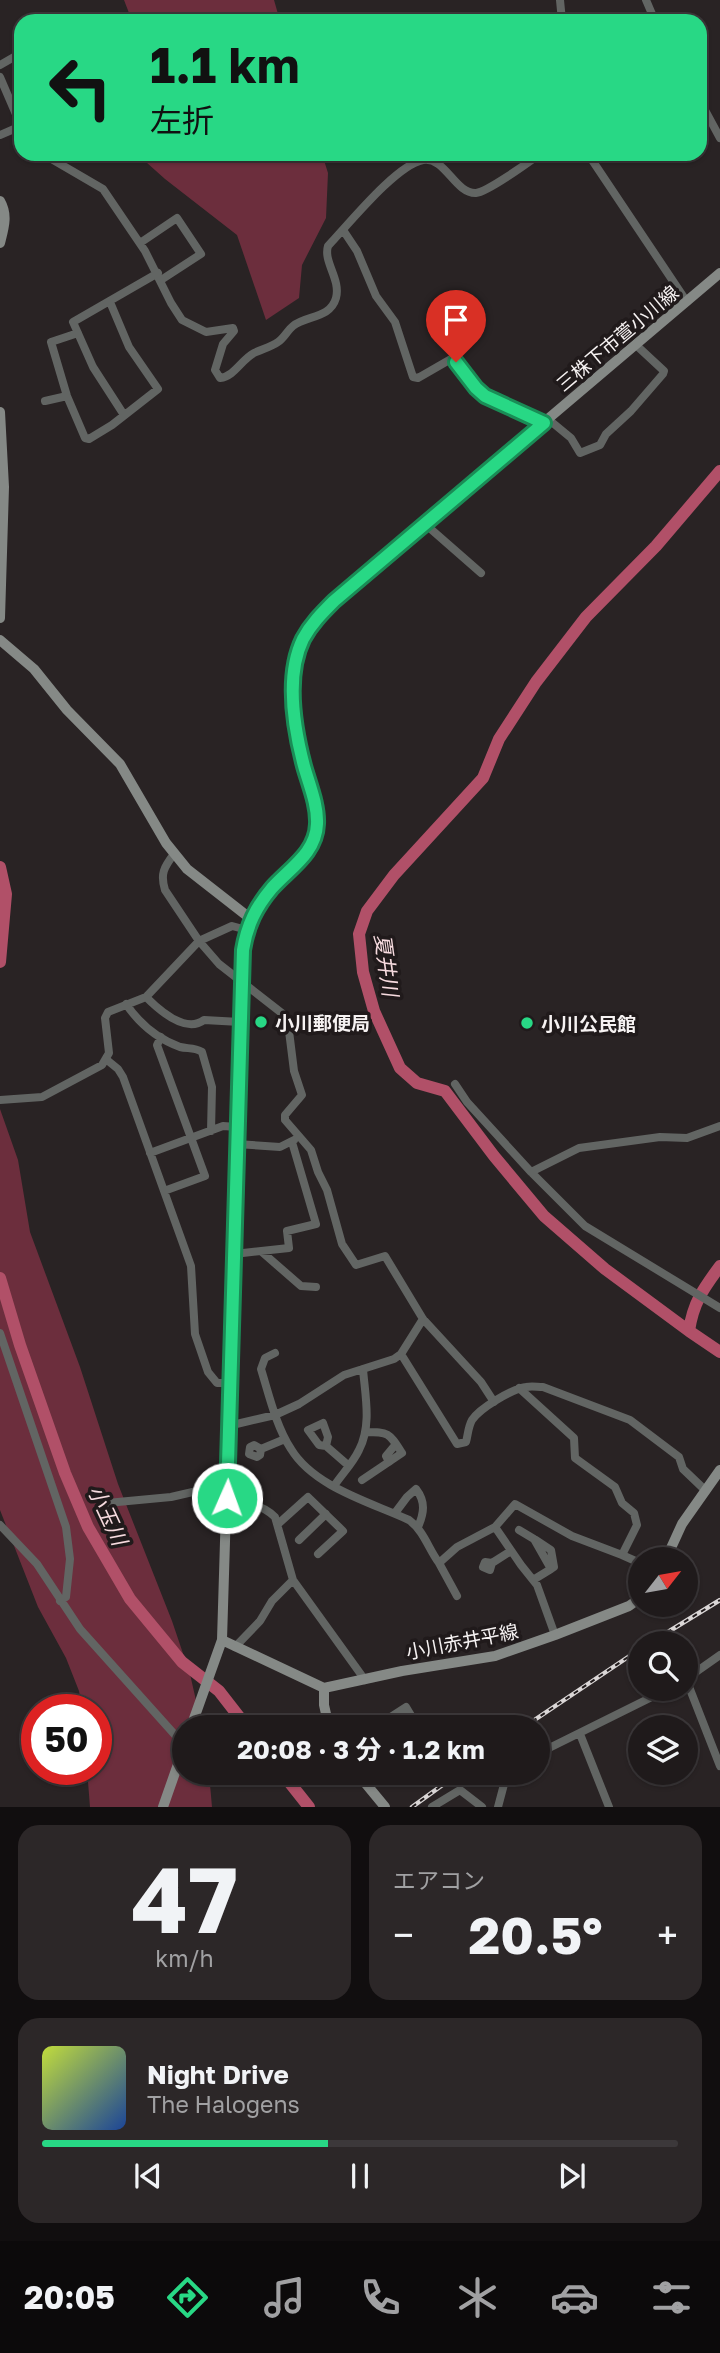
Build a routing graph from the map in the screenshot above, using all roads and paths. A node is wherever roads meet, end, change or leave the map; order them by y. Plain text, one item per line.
1 (0, 77) edge
2 (14, 110) edge
3 (707, 114) edge
4 (720, 138) edge
5 (55, 161) edge
6 (419, 161) edge
7 (432, 161) edge
8 (530, 161) edge
9 (593, 161) edge
10 (0, 201) edge
11 (343, 230) junction
12 (0, 243) edge
13 (139, 243) junction
14 (720, 274) edge
15 (160, 277) junction
16 (110, 302) junction
17 (687, 302) junction
18 (78, 333) junction
19 (635, 345) junction
20 (67, 396) junction
21 (45, 401) dead end
22 (0, 412) edge
23 (124, 415) junction
24 (546, 421) junction
25 (425, 524) junction
26 (481, 573) dead end
27 (0, 618) edge
28 (0, 640) edge
29 (174, 854) junction
30 (251, 919) junction
31 (247, 930) junction
32 (199, 941) junction
33 (241, 982) junction
34 (146, 997) junction
35 (126, 1004) junction
36 (240, 1022) junction
37 (161, 1037) junction
38 (107, 1060) junction
39 (455, 1084) dead end
40 (0, 1100) edge
41 (720, 1126) edge
42 (237, 1127) junction
43 (211, 1131) junction
44 (299, 1136) junction
45 (191, 1138) junction
46 (292, 1142) junction
47 (236, 1144) junction
48 (150, 1153) junction
49 (531, 1172) junction
50 (164, 1191) junction
51 (262, 1252) junction
52 (234, 1254) junction
53 (316, 1287) dead end
54 (720, 1308) edge
55 (423, 1319) junction
56 (0, 1333) edge
57 (275, 1353) dead end
58 (401, 1354) junction
59 (363, 1369) junction
60 (230, 1383) junction
61 (519, 1388) junction
62 (494, 1402) junction
63 (275, 1415) junction
64 (228, 1426) junction
65 (366, 1432) junction
66 (285, 1439) junction
67 (326, 1446) dead end
68 (261, 1449) dead end
69 (349, 1466) junction
70 (720, 1470) edge
71 (362, 1480) dead end
72 (334, 1486) junction
73 (706, 1492) junction
74 (227, 1502) junction
75 (107, 1503) dead end
76 (326, 1514) junction
77 (395, 1514) junction
78 (278, 1524) junction
79 (0, 1525) edge
80 (418, 1527) junction
81 (495, 1527) junction
82 (519, 1530) dead end
83 (299, 1540) dead end
84 (671, 1547) edge
85 (511, 1551) junction
86 (318, 1554) dead end
87 (622, 1555) junction
88 (628, 1558) edge
89 (439, 1563) junction
90 (492, 1563) dead end
91 (293, 1580) junction
92 (533, 1580) junction
93 (457, 1596) dead end
94 (60, 1601) junction
95 (628, 1606) edge
96 (555, 1635) junction
97 (222, 1640) junction
98 (235, 1647) junction
99 (720, 1655) edge
100 (698, 1671) edge
101 (365, 1680) junction
102 (324, 1688) junction
103 (645, 1701) edge
104 (695, 1701) edge
105 (196, 1715) edge
106 (326, 1715) edge
107 (394, 1715) edge
108 (411, 1715) edge
109 (172, 1732) edge
110 (580, 1734) junction
111 (550, 1748) edge
112 (720, 1766) edge
113 (172, 1781) edge
114 (366, 1785) edge
115 (504, 1785) edge
116 (163, 1807) edge
117 (386, 1807) edge
118 (432, 1807) edge
119 (482, 1807) edge
120 (498, 1807) edge
121 (609, 1807) edge

1 - 2 street
3 - 4 street
5 - 13 street
6 - 11 street
7 - 8 street
9 - 17 street
10 - 12 main road
11 - 15 street
11 - 24 street
13 - 15 street
13 - 15 street
14 - 17 main road, 三株下市萱小川線
15 - 16 street
16 - 18 street
16 - 23 street
17 - 19 main road, 三株下市萱小川線
18 - 20 street
18 - 23 street
19 - 24 main road, 三株下市萱小川線
19 - 24 street
20 - 21 street
20 - 23 street
22 - 27 main road
24 - 25 main road, 三株下市萱小川線
25 - 26 street
25 - 30 main road, 三株下市萱小川線
28 - 29 main road
29 - 30 main road
29 - 32 street
30 - 31 main road, 三株下市萱小川線
31 - 32 street
31 - 33 main road, 三株下市萱小川線
32 - 33 street
32 - 34 street
33 - 36 main road, 三株下市萱小川線
33 - 44 street
34 - 35 street
34 - 36 street
35 - 37 street
35 - 38 street
36 - 42 main road, 三株下市萱小川線
37 - 43 street
37 - 45 street
38 - 40 street
38 - 48 street
39 - 49 street
41 - 49 street
42 - 43 street
42 - 47 main road, 三株下市萱小川線
43 - 45 street
44 - 46 street
44 - 55 street
45 - 48 street
45 - 50 street
46 - 47 street
46 - 51 street
47 - 52 main road, 三株下市萱小川線
48 - 50 street
49 - 54 street
50 - 60 street
51 - 52 street
51 - 53 street
52 - 60 main road, 三株下市萱小川線
55 - 58 street
55 - 62 street
56 - 94 street
57 - 63 street
58 - 59 street
58 - 62 street
59 - 63 street
59 - 65 street
60 - 64 main road, 三株下市萱小川線
61 - 62 street
61 - 73 street
61 - 87 street
63 - 64 street
63 - 66 street
64 - 74 main road, 三株下市萱小川線
65 - 69 street
65 - 71 street
66 - 68 street
66 - 72 street
67 - 69 street
69 - 72 street
70 - 73 main road
72 - 77 street
73 - 84 main road
74 - 75 street
74 - 78 street
74 - 97 main road, 三株下市萱小川線
76 - 78 street
76 - 83 street
76 - 86 street
77 - 80 street
77 - 80 street
78 - 91 street
79 - 94 street
80 - 89 street
81 - 85 street
81 - 87 street
81 - 89 street
82 - 92 street
85 - 90 street
85 - 92 street
87 - 88 street
89 - 93 street
91 - 98 street
91 - 101 street
92 - 96 street
94 - 109 street
95 - 96 main road, 小川赤井平線
96 - 101 main road, 小川赤井平線
97 - 98 main road
97 - 105 main road
98 - 102 main road
99 - 100 street
101 - 102 main road, 小川赤井平線
102 - 106 main road
103 - 110 street
104 - 112 street
107 - 108 street
110 - 111 street
110 - 121 street
113 - 116 main road
114 - 117 main road
115 - 120 street
118 - 119 street

